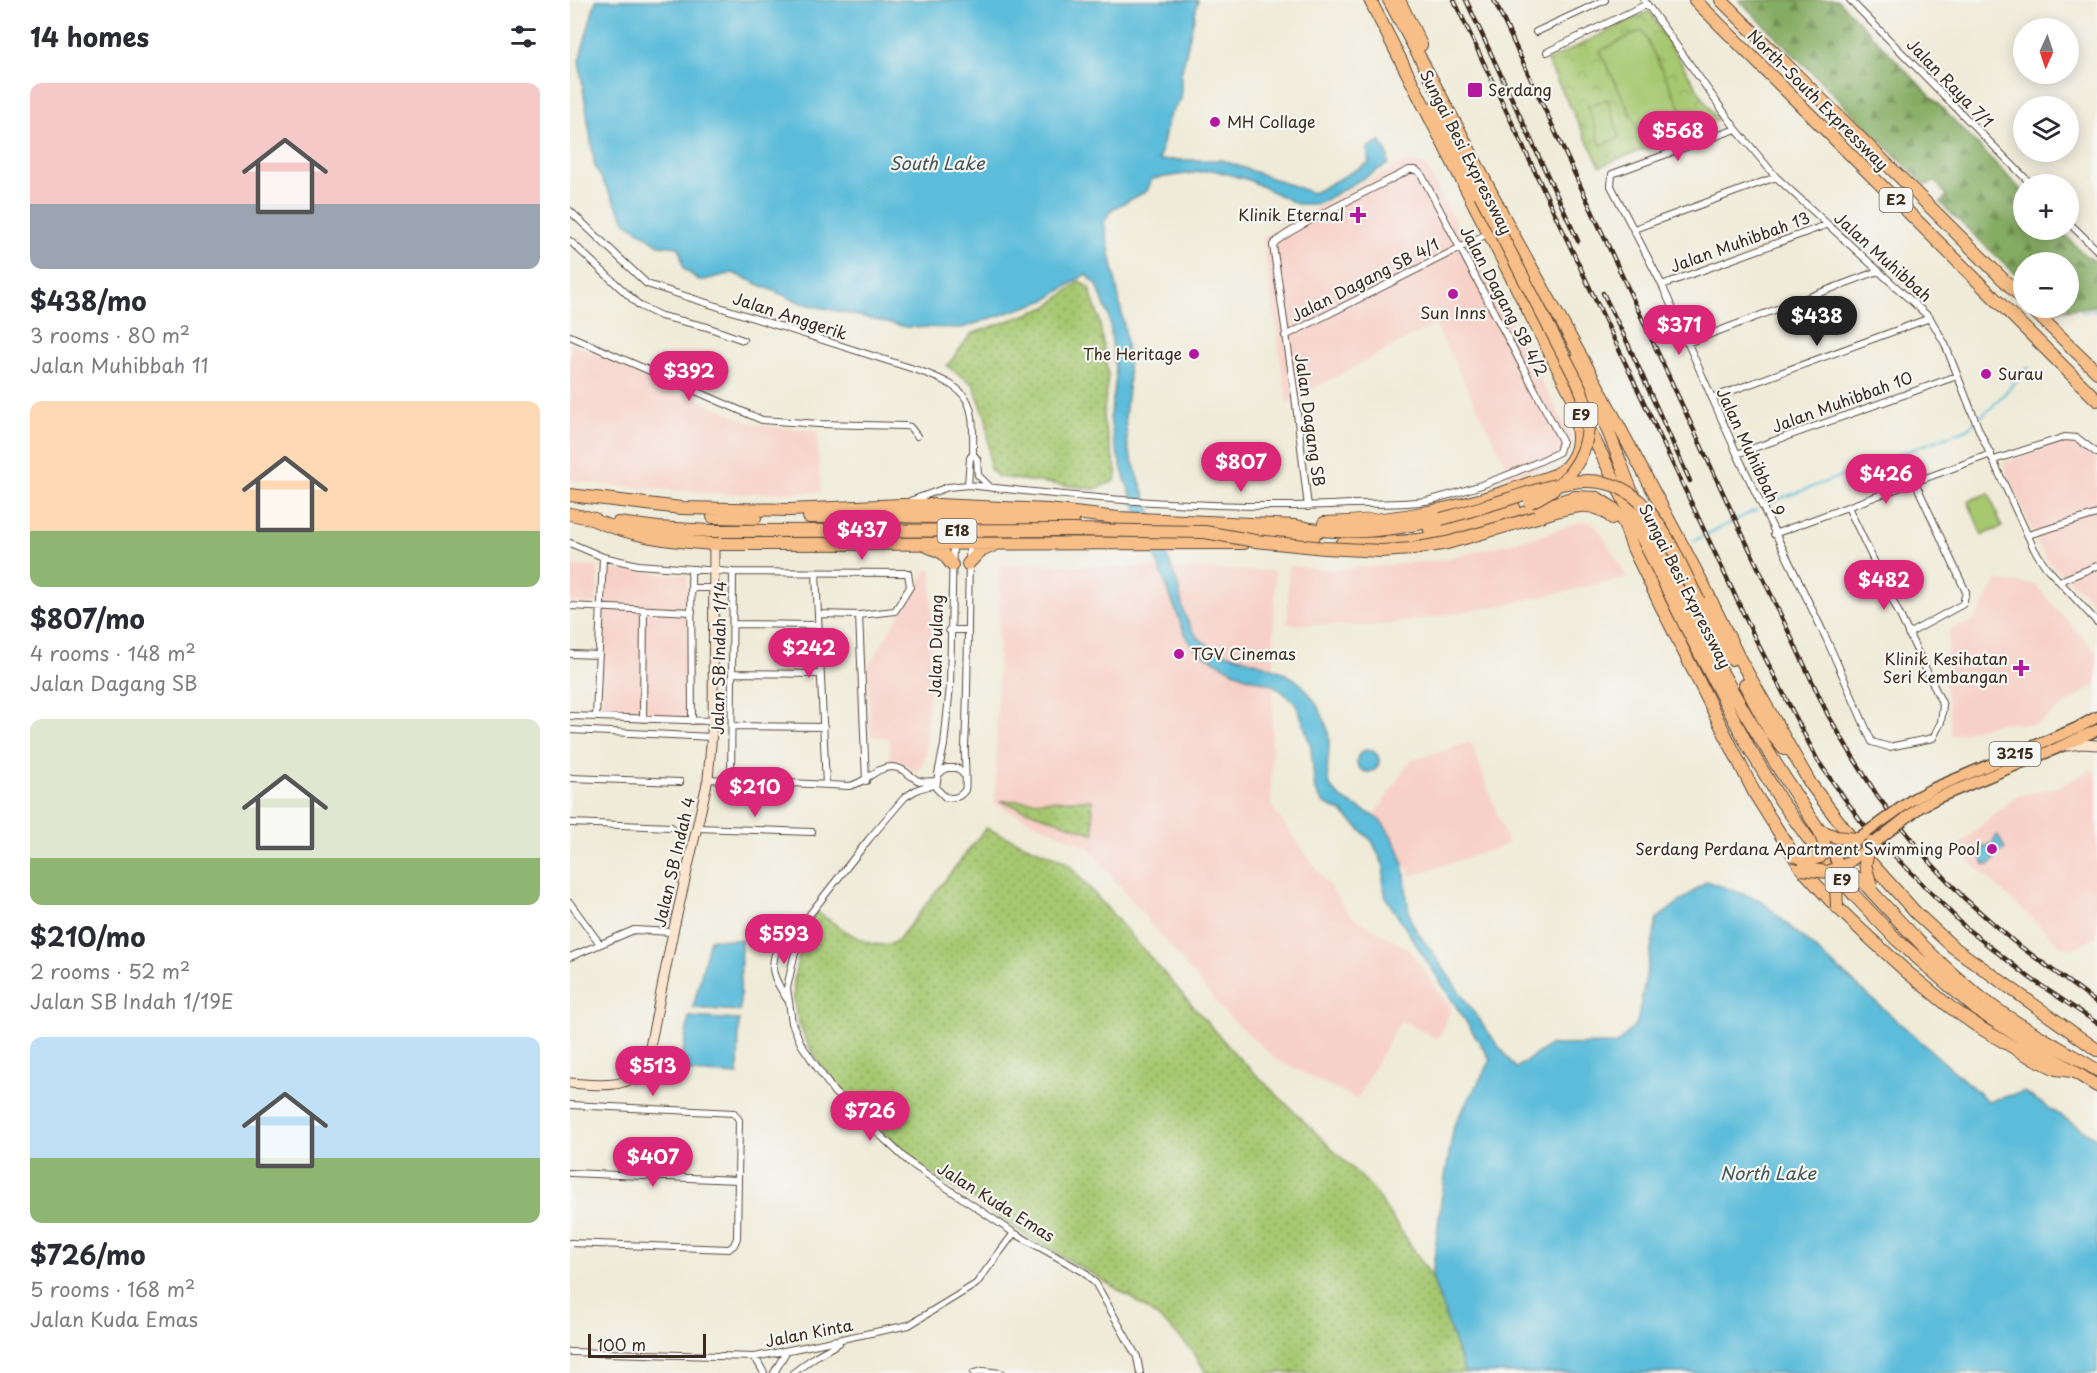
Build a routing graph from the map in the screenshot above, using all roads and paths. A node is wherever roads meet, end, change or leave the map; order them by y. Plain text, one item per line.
1 (1370, 0) edge
2 (1389, 0) edge
3 (1400, 0) edge
4 (1605, 0) edge
5 (1695, 0) edge
6 (1721, 0) edge
7 (1850, 0) edge
8 (1645, 2) edge
9 (1536, 32) dead end
10 (1547, 52) dead end
11 (1424, 68) junction
12 (1444, 105) junction
13 (1736, 129) junction
14 (1416, 170) joint
15 (2021, 174) edge
16 (1776, 177) junction
17 (570, 211) edge
18 (1826, 225) junction
19 (1634, 229) junction
20 (1489, 232) junction
21 (2079, 233) edge
22 (570, 241) edge
23 (1460, 247) junction
24 (2097, 250) edge
25 (1878, 271) junction
26 (1662, 285) junction
27 (2013, 289) edge
28 (1930, 318) junction
29 (2041, 318) edge
30 (1560, 321) junction
31 (570, 336) edge
32 (1285, 336) junction
33 (744, 340) dead end
34 (1687, 343) junction
35 (2097, 372) edge
36 (1957, 376) junction
37 (1569, 390) junction
38 (1712, 398) junction
39 (2097, 400) edge
40 (916, 436) dead end
41 (2097, 453) edge
42 (973, 454) junction
43 (1737, 454) junction
44 (1992, 457) junction
45 (1915, 482) junction
46 (968, 485) junction
47 (991, 488) junction
48 (570, 495) edge
49 (605, 501) junction
50 (902, 505) junction
51 (1308, 507) junction
52 (1848, 507) junction
53 (570, 514) edge
54 (2097, 514) edge
55 (587, 517) junction
56 (928, 517) junction
57 (953, 517) junction
58 (970, 518) junction
59 (1118, 518) junction
60 (1007, 519) junction
61 (1296, 526) junction
62 (1205, 532) junction
63 (1774, 534) junction
64 (2028, 536) junction
65 (921, 542) junction
66 (570, 543) edge
67 (953, 543) junction
68 (970, 543) junction
69 (1007, 543) junction
70 (714, 544) junction
71 (1633, 548) junction
72 (603, 557) junction
73 (968, 564) junction
74 (952, 565) junction
75 (2097, 566) edge
76 (691, 569) junction
77 (713, 571) junction
78 (733, 572) junction
79 (816, 573) junction
80 (2060, 581) junction
81 (691, 588) junction
82 (713, 588) junction
83 (1699, 601) junction
84 (570, 606) edge
85 (601, 608) junction
86 (644, 610) junction
87 (692, 612) junction
88 (818, 614) junction
89 (859, 615) junction
90 (2097, 621) edge
91 (733, 624) junction
92 (1686, 625) junction
93 (818, 626) junction
94 (949, 630) junction
95 (967, 630) junction
96 (1908, 634) junction
97 (570, 654) edge
98 (599, 655) junction
99 (732, 673) junction
100 (821, 674) junction
101 (1701, 684) junction
102 (1738, 700) junction
103 (570, 716) edge
104 (596, 717) junction
105 (2097, 717) edge
106 (643, 719) junction
107 (692, 721) junction
108 (713, 721) junction
109 (732, 726) junction
110 (824, 727) junction
111 (570, 730) edge
112 (2097, 730) edge
113 (712, 737) junction
114 (2097, 745) edge
115 (2055, 749) junction
116 (1795, 757) junction
117 (965, 776) junction
118 (570, 778) edge
119 (708, 779) junction
120 (731, 780) junction
121 (936, 780) junction
122 (866, 781) junction
123 (680, 782) dead end
124 (826, 785) junction
125 (1934, 793) junction
126 (570, 823) edge
127 (671, 827) dead end
128 (697, 828) junction
129 (1820, 830) junction
130 (812, 832) dead end
131 (1857, 839) junction
132 (1871, 843) junction
133 (1793, 855) junction
134 (1847, 864) junction
135 (1802, 869) junction
136 (1873, 893) junction
137 (570, 903) edge
138 (1837, 907) junction
139 (673, 932) junction
140 (802, 933) junction
141 (600, 944) junction
142 (570, 957) edge
143 (788, 1000) junction
144 (2097, 1050) edge
145 (2097, 1070) edge
146 (2072, 1071) junction
147 (570, 1083) edge
148 (2097, 1086) edge
149 (570, 1105) edge
150 (570, 1173) edge
151 (738, 1180) junction
152 (1014, 1233) junction
153 (570, 1243) edge
154 (844, 1340) junction
155 (570, 1352) edge
156 (786, 1352) junction
157 (755, 1357) junction
158 (764, 1373) edge
159 (774, 1373) edge
160 (793, 1373) edge
161 (974, 1373) edge
162 (1001, 1373) edge
163 (1140, 1373) edge

1 - 20 highway, Sungai Besi Expressway / E9
2 - 11 highway, Sungai Besi Expressway / E9
3 - 12 highway
4 - 9 street
5 - 39 highway, North–South Expressway / E2
6 - 27 highway, North–South Expressway / E2
7 - 15 street, Jalan Raya 7/1
8 - 10 street
8 - 13 street, Jalan Muhibbah
11 - 12 highway, Sungai Besi Expressway / E9
11 - 62 highway, bridge
12 - 30 highway, Sungai Besi Expressway / E9
13 - 16 street, Jalan Muhibbah
13 - 19 street, Jalan Muhibbah 9
14 - 23 street, Jalan Dagang SB 4/2
14 - 32 street, Jalan Dagang SB
16 - 18 street, Jalan Muhibbah
16 - 19 street
17 - 42 street, Jalan Anggerik
18 - 25 street, Jalan Muhibbah
18 - 26 street, Jalan Muhibbah 13
19 - 26 street, Jalan Muhibbah 9
20 - 23 street, Jalan Dagang SB 4/1
20 - 37 highway, Sungai Besi Expressway / E9
21 - 24 street
22 - 33 street
23 - 32 street, Jalan Dagang SB 4/1
23 - 51 street, Jalan Dagang SB 4/2
25 - 28 street, Jalan Muhibbah
25 - 34 street
26 - 34 street, Jalan Muhibbah 9
28 - 36 street, Jalan Muhibbah
28 - 38 street
29 - 35 highway
30 - 102 highway
30 - 116 highway, Sungai Besi Expressway / E9
31 - 40 street
32 - 51 street, Jalan Dagang SB
34 - 38 street, Jalan Muhibbah 9
36 - 43 street, Jalan Muhibbah 10
36 - 44 street, Jalan Muhibbah
37 - 61 highway
37 - 92 highway, Sungai Besi Expressway / E9
38 - 43 street, Jalan Muhibbah 9
41 - 44 street
42 - 46 street, Jalan Anggerik
42 - 47 street, Jalan Anggerik
43 - 63 street, Jalan Muhibbah 9
44 - 45 street
44 - 64 street, Jalan Muhibbah
45 - 52 street
45 - 96 street
46 - 47 street
46 - 50 street
47 - 51 street
48 - 49 highway, E18
49 - 50 highway, E18
49 - 56 highway
50 - 59 highway, E18
52 - 63 street
52 - 96 street
53 - 55 highway, E18
54 - 64 street
55 - 62 highway, E18, bridge
55 - 70 highway
56 - 57 highway
56 - 65 highway
57 - 58 highway
57 - 67 street, Jalan Dulang
58 - 60 highway
58 - 68 street, Jalan Dulang
59 - 60 highway
59 - 61 highway, E18
60 - 69 highway
61 - 83 highway, bridge
62 - 71 highway, bridge
63 - 96 street, Jalan Muhibbah 9
64 - 80 street, Jalan Muhibbah
65 - 67 highway
65 - 70 highway
65 - 74 highway
66 - 72 street
67 - 68 highway
67 - 74 street, Jalan Dulang
68 - 69 highway
68 - 73 street, Jalan Dulang
69 - 71 highway
69 - 73 highway
70 - 77 street, Jalan SB Indah 4
71 - 101 highway
72 - 76 street
72 - 85 street
73 - 95 street, Jalan Dulang
74 - 94 street, Jalan Dulang
75 - 80 street
76 - 77 street
76 - 81 street
77 - 78 street
77 - 82 street, Jalan SB Indah 4
78 - 79 street
78 - 91 street, Jalan SB Indah 1/14
79 - 88 street
79 - 89 street
80 - 90 street, Jalan Muhibbah
81 - 82 street
81 - 87 street
82 - 108 street, Jalan SB Indah 4
83 - 102 highway
83 - 116 highway
84 - 85 street
85 - 86 street
85 - 98 street
86 - 87 street
86 - 106 street
87 - 107 street
88 - 89 street
88 - 93 street
89 - 122 street
91 - 93 street
91 - 99 street, Jalan SB Indah 1/14
92 - 101 highway
92 - 146 highway, Sungai Besi Expressway / E9
93 - 100 street
94 - 95 street
94 - 121 street, Jalan Dulang
95 - 117 street, Jalan Dulang
97 - 98 street
98 - 104 street
99 - 100 street
99 - 109 street, Jalan SB Indah 1/14
100 - 110 street
101 - 133 highway
102 - 129 highway
103 - 104 street
104 - 106 street
105 - 125 main road, 3215
106 - 107 street
107 - 108 street
108 - 113 street, Jalan SB Indah 4
109 - 110 street
109 - 120 street, Jalan SB Indah 1/14
110 - 124 street
111 - 113 street
112 - 115 main road, 3215
113 - 119 street, Jalan SB Indah 4
114 - 115 street
115 - 125 main road, 3215
116 - 144 highway, Sungai Besi Expressway / E9
117 - 121 street
117 - 121 street
118 - 123 street
119 - 120 street
119 - 128 street, Jalan SB Indah 4
120 - 124 street
121 - 122 street
121 - 140 street, Jalan Kuda Emas
122 - 124 street
125 - 131 main road, 3215, bridge
125 - 132 main road, 3215, bridge
126 - 127 street
128 - 130 street
128 - 139 street, Jalan SB Indah 4
129 - 131 highway, bridge
129 - 133 highway, bridge
131 - 134 main road, bridge
132 - 134 main road, 3215, bridge
132 - 136 highway, bridge
133 - 135 highway, bridge
134 - 135 highway, bridge
135 - 138 highway
136 - 138 highway, bridge
136 - 145 highway
137 - 141 street
138 - 146 highway
139 - 141 street
139 - 147 street, Jalan SB Indah 4
140 - 143 street, Jalan Kuda Emas
140 - 143 street, Jalan Kuda Emas
141 - 142 street
143 - 152 street, Jalan Kuda Emas
146 - 148 highway, Sungai Besi Expressway / E9
149 - 151 street
150 - 151 street
151 - 153 street
152 - 154 street, Jalan Kinta
152 - 163 street, Jalan Kuda Emas
154 - 156 street, Jalan Kinta
154 - 160 street
155 - 157 street, Jalan Kinta
156 - 157 street, Jalan Kinta
156 - 159 street
157 - 158 street
161 - 162 street

